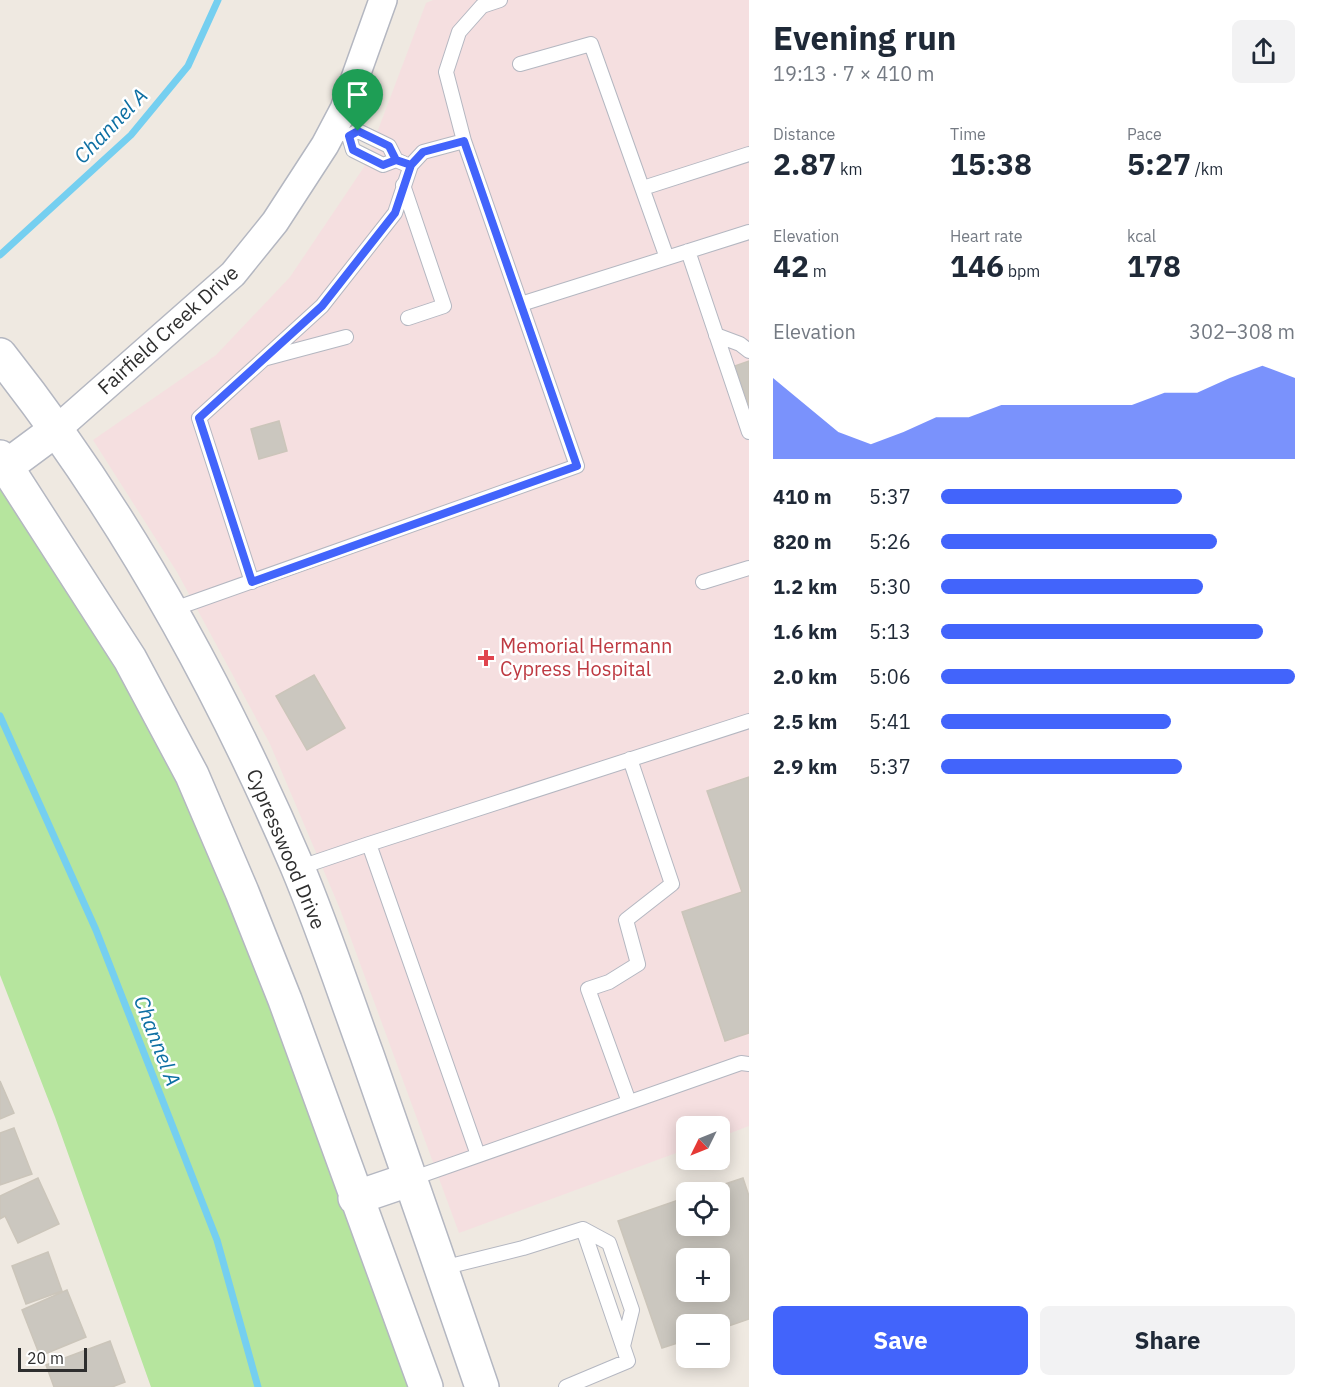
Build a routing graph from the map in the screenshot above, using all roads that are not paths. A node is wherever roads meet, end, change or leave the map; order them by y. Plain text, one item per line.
1 (383, 0) edge
2 (500, 0) edge
3 (520, 64) dead end
4 (341, 133) junction
5 (464, 141) junction
6 (749, 154) edge
7 (396, 160) junction
8 (411, 165) junction
9 (403, 185) junction
10 (643, 188) junction
11 (749, 232) edge
12 (688, 251) junction
13 (667, 258) junction
14 (521, 304) junction
15 (408, 318) dead end
16 (716, 335) junction
17 (346, 337) dead end
18 (749, 351) edge
19 (1, 356) edge
20 (266, 358) junction
21 (57, 429) junction
22 (749, 432) edge
23 (4, 462) edge
24 (749, 568) edge
25 (252, 582) junction
26 (703, 582) dead end
27 (171, 610) junction
28 (749, 721) edge
29 (630, 759) junction
30 (369, 844) junction
31 (297, 868) junction
32 (749, 1064) edge
33 (629, 1102) junction
34 (478, 1155) junction
35 (411, 1179) junction
36 (355, 1198) junction
37 (583, 1229) junction
38 (442, 1268) junction
39 (623, 1346) junction
40 (426, 1387) edge
41 (482, 1387) edge
42 (566, 1387) edge

1 - 4 street, Fairfield Creek Drive
2 - 5 lane
3 - 10 lane
4 - 7 lane
4 - 7 lane
4 - 21 street, Fairfield Creek Drive
5 - 8 lane
5 - 14 lane
6 - 10 lane
7 - 8 lane
8 - 9 lane
9 - 15 lane
9 - 20 lane
10 - 13 lane
11 - 12 lane
12 - 13 lane
12 - 16 lane
13 - 14 lane
14 - 25 lane
16 - 18 lane
16 - 22 lane
17 - 20 lane
19 - 21 main road, Cypresswood Drive
20 - 25 lane
21 - 23 main road
21 - 27 main road, Cypresswood Drive
23 - 36 main road
24 - 26 lane
25 - 27 lane
27 - 31 main road, Cypresswood Drive
28 - 29 lane
29 - 30 lane
29 - 33 lane
30 - 31 lane
30 - 34 lane
31 - 35 main road, Cypresswood Drive
32 - 33 lane
33 - 34 lane
34 - 35 lane
35 - 36 main road
35 - 38 main road, Cypresswood Drive
36 - 40 main road
37 - 38 lane
37 - 39 lane
37 - 39 lane
38 - 41 main road, Cypresswood Drive
39 - 42 lane

